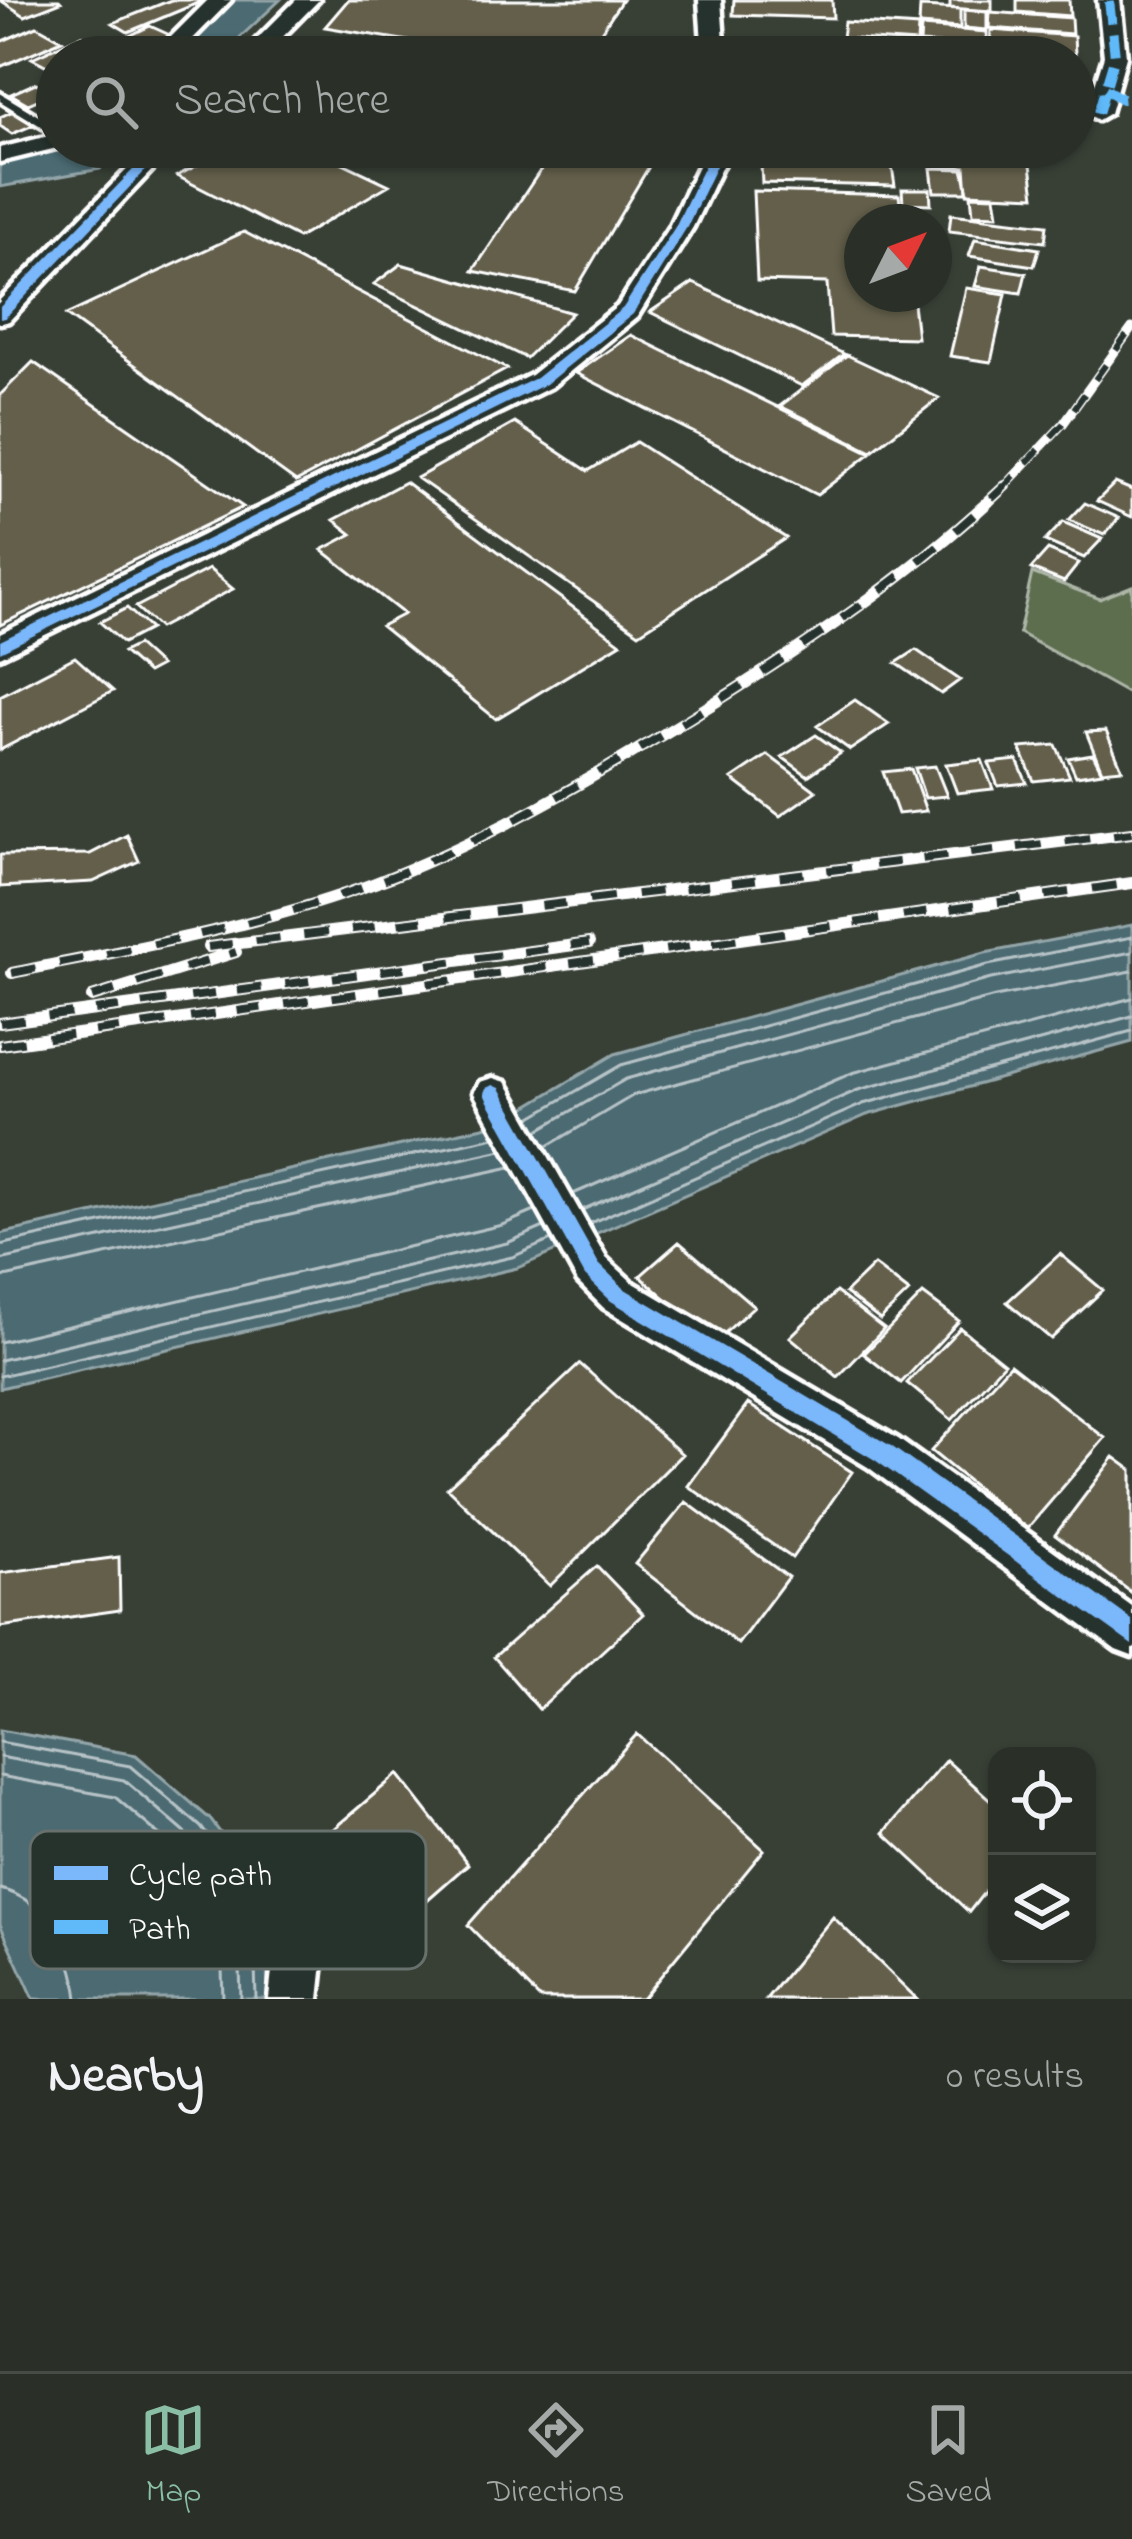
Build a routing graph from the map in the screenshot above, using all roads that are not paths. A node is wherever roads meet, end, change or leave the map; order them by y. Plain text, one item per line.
1 (220, 0) edge
2 (308, 0) edge
3 (710, 0) edge
4 (1109, 0) edge
5 (183, 36) edge
6 (271, 36) edge
7 (713, 36) edge
8 (1106, 89) junction
9 (0, 96) edge
10 (1132, 98) edge
11 (1098, 113) dead end
12 (36, 121) edge
13 (36, 143) edge
14 (0, 154) edge
15 (142, 168) edge
16 (709, 168) edge
17 (0, 315) edge
18 (0, 647) edge
19 (493, 1093) dead end
20 (1132, 1634) edge
21 (297, 1969) edge
22 (294, 1999) edge

1 - 5 street
2 - 6 street
3 - 7 street
4 - 8 street
8 - 10 street
8 - 11 street
9 - 12 lane
13 - 14 street
15 - 17 street
16 - 18 street
19 - 20 street
21 - 22 street

